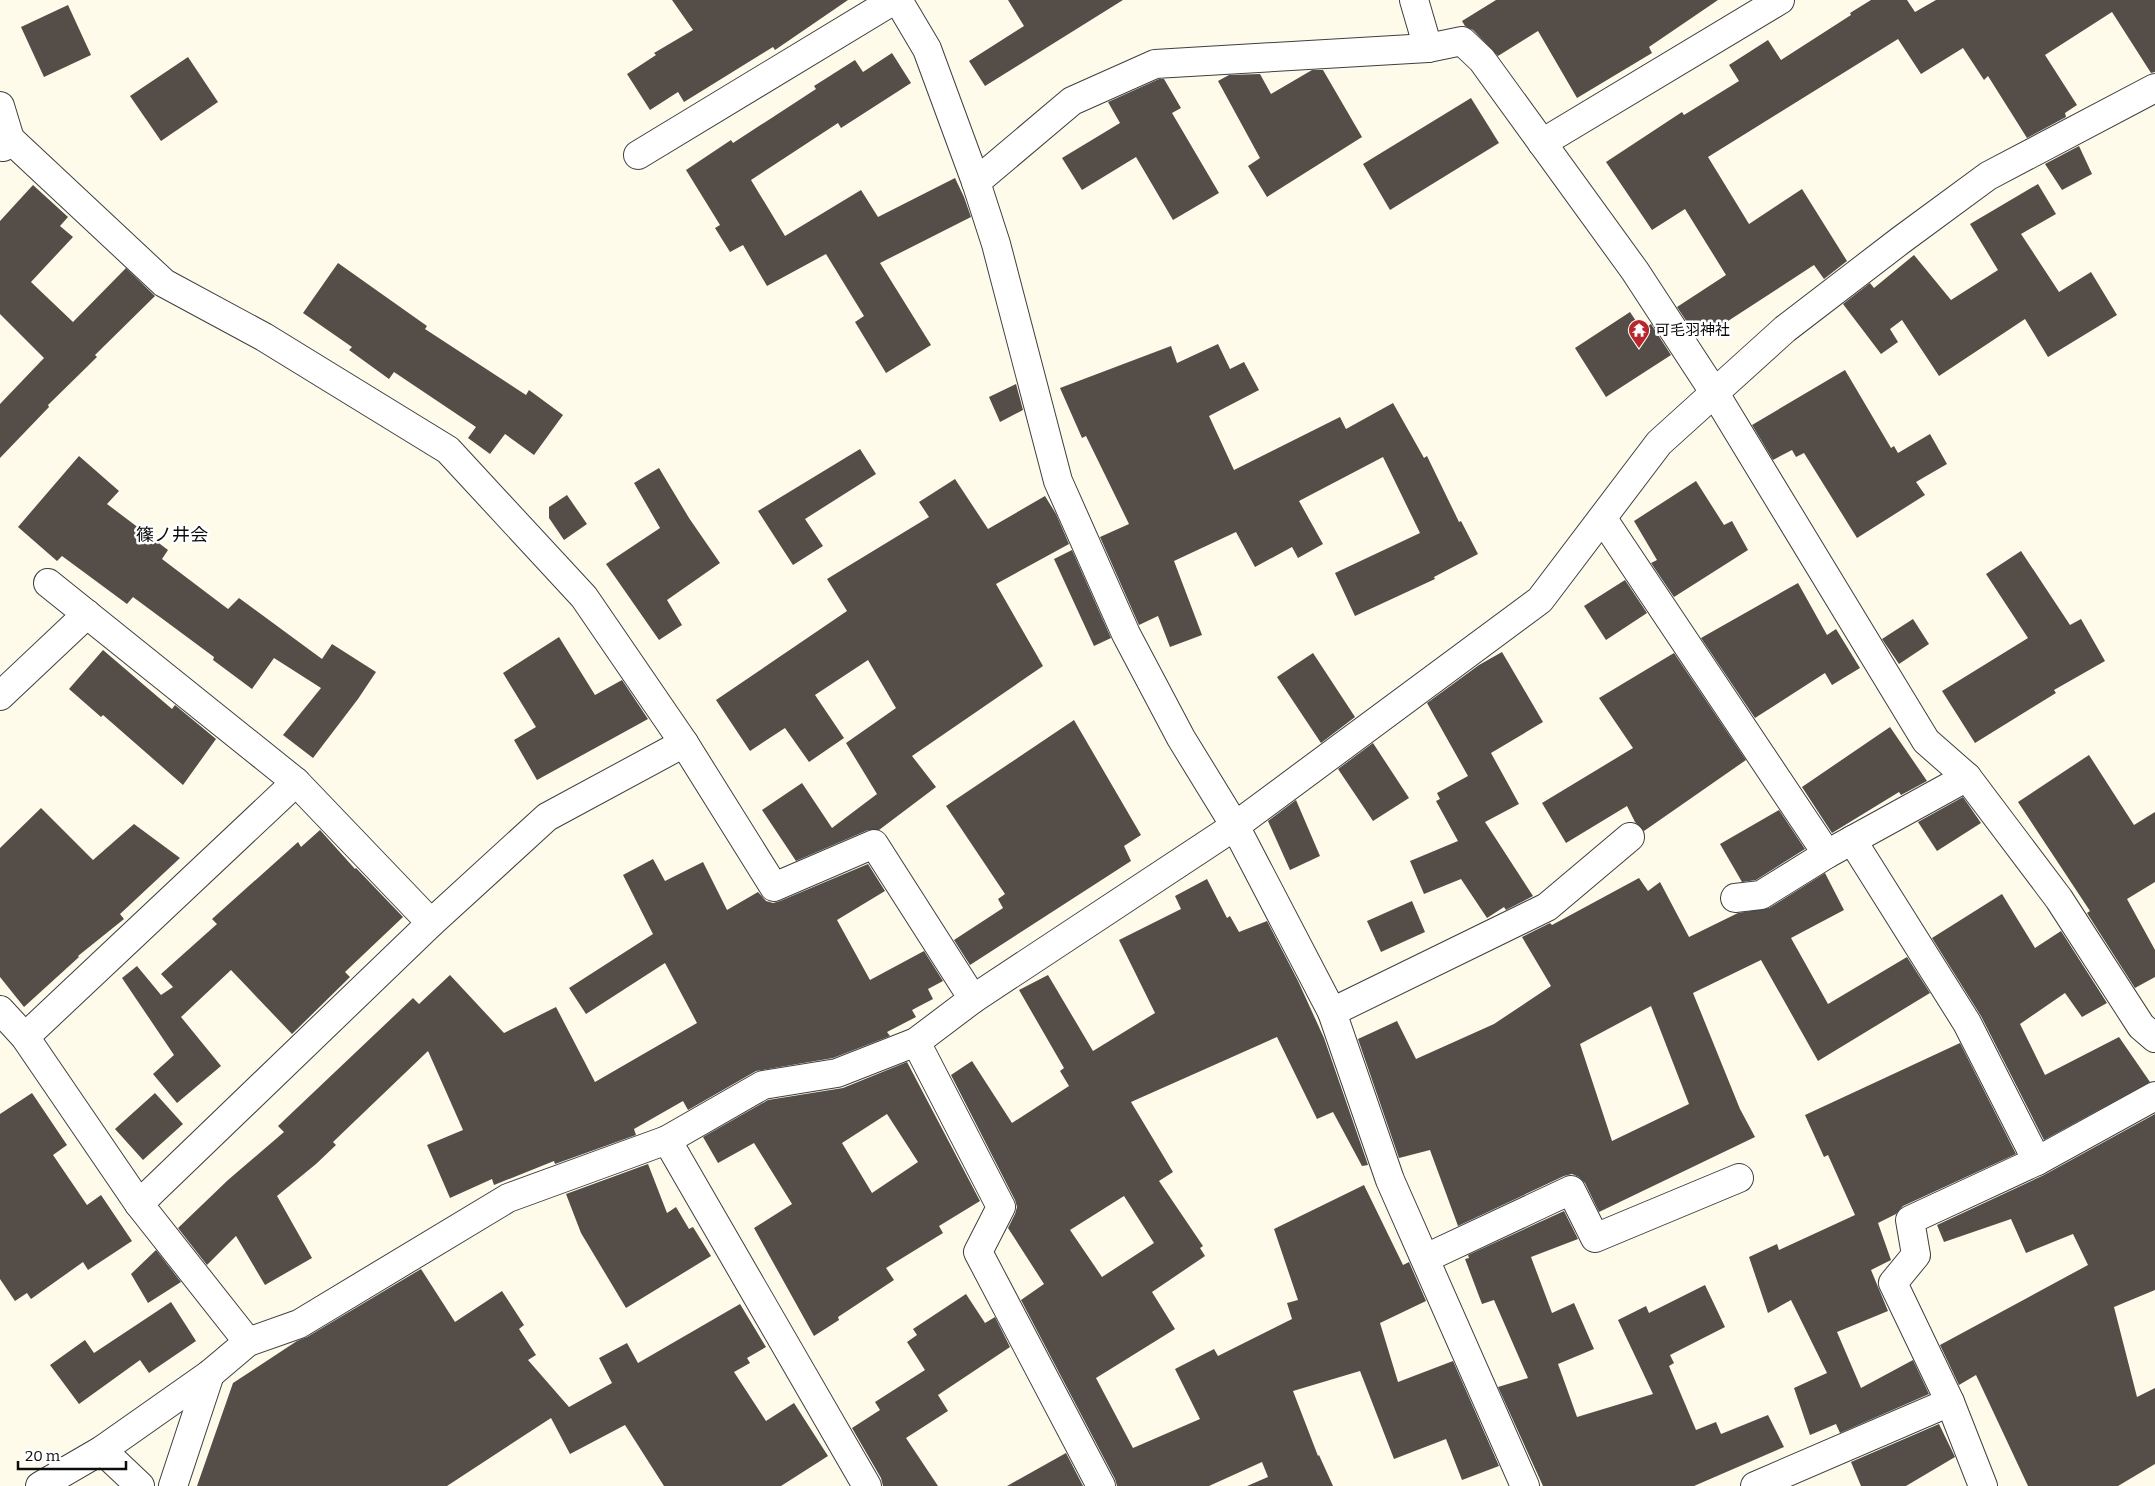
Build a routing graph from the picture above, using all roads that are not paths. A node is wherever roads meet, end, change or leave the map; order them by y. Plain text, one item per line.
1 (896, 0) edge
2 (1414, 0) edge
3 (1780, 0) edge
4 (1428, 48) junction
5 (2155, 88) edge
6 (0, 106) edge
7 (4, 141) edge
8 (1542, 143) junction
9 (638, 155) dead end
10 (976, 182) junction
11 (1714, 392) junction
12 (1603, 519) junction
13 (48, 583) dead end
14 (87, 614) junction
15 (0, 696) edge
16 (684, 743) junction
17 (1967, 777) junction
18 (296, 782) junction
19 (1235, 826) junction
20 (1630, 837) dead end
21 (1852, 840) junction
22 (1827, 854) junction
23 (1735, 898) dead end
24 (432, 923) junction
25 (973, 999) junction
26 (0, 1010) edge
27 (1332, 1012) junction
28 (26, 1037) junction
29 (2155, 1038) edge
30 (916, 1042) junction
31 (2155, 1096) edge
32 (667, 1140) junction
33 (2037, 1161) junction
34 (1739, 1178) dead end
35 (139, 1204) junction
36 (1426, 1258) junction
37 (248, 1342) junction
38 (210, 1374) junction
39 (1950, 1402) junction
40 (102, 1450) junction
41 (40, 1486) edge
42 (140, 1486) edge
43 (173, 1486) edge
44 (866, 1486) edge
45 (1101, 1486) edge
46 (1525, 1486) edge
47 (1755, 1486) edge
48 (1983, 1486) edge

1 - 9 street
1 - 10 street
2 - 4 street
3 - 8 street
4 - 8 street
4 - 10 street
5 - 11 street
6 - 7 street
7 - 16 street
8 - 11 street
10 - 19 street
11 - 12 street
11 - 17 street
12 - 19 street
12 - 22 street
13 - 14 street
14 - 15 street
14 - 18 street
16 - 24 street
16 - 25 street
17 - 21 street
17 - 29 street
18 - 24 street
18 - 28 street
19 - 25 street
19 - 27 street
20 - 27 street
21 - 22 street
21 - 33 street
22 - 23 street
24 - 35 street
25 - 30 street
26 - 28 street
27 - 36 street
28 - 35 street
30 - 32 street
30 - 45 street
31 - 33 street
32 - 37 street
32 - 44 street
33 - 39 street
34 - 36 street
35 - 37 street
36 - 46 street
37 - 38 street
38 - 40 street
38 - 43 street
39 - 47 street
39 - 48 street
40 - 41 street
40 - 42 street

